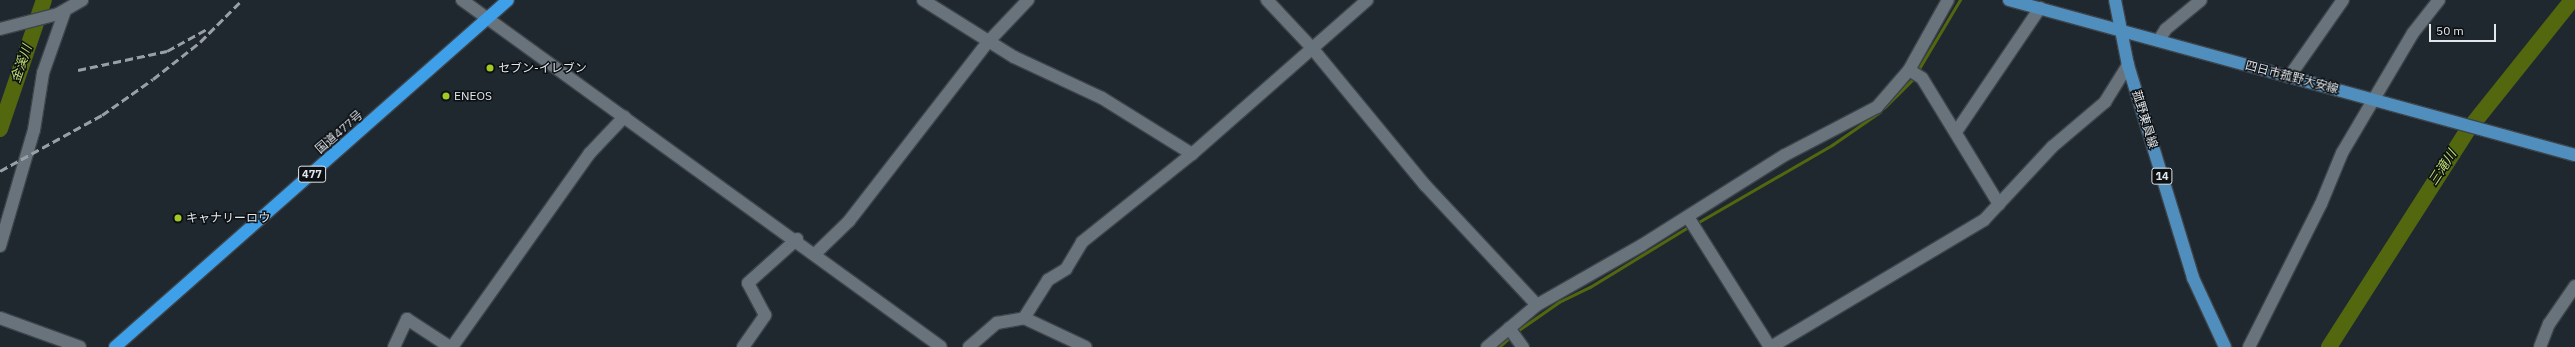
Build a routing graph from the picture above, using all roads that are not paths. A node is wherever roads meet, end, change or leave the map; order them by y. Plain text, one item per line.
1 (82, 0) edge
2 (462, 0) edge
3 (508, 0) edge
4 (923, 0) edge
5 (1028, 0) edge
6 (1267, 0) edge
7 (1367, 0) edge
8 (1948, 0) edge
9 (2009, 0) edge
10 (2115, 0) edge
11 (2201, 0) edge
12 (2343, 0) edge
13 (2439, 0) edge
14 (2040, 8) junction
15 (62, 12) junction
16 (487, 19) junction
17 (3, 28) edge
18 (2120, 30) junction
19 (2159, 40) junction
20 (988, 42) junction
21 (1312, 48) junction
22 (2128, 65) junction
23 (1910, 70) junction
24 (2290, 77) junction
25 (2375, 98) junction
26 (624, 117) junction
27 (1956, 132) junction
28 (1192, 154) junction
29 (2575, 155) edge
30 (1999, 204) junction
31 (1692, 222) junction
32 (797, 239) junction
33 (0, 246) edge
34 (816, 253) junction
35 (2575, 286) edge
36 (1537, 304) junction
37 (0, 318) edge
38 (1024, 318) junction
39 (1515, 336) edge
40 (80, 347) edge
41 (115, 347) edge
42 (394, 347) edge
43 (451, 347) edge
44 (743, 347) edge
45 (941, 347) edge
46 (969, 347) edge
47 (1086, 347) edge
48 (1487, 347) edge
49 (1770, 347) edge
50 (2225, 347) edge
51 (2249, 347) edge
52 (2540, 347) edge

1 - 15 street
2 - 16 street
3 - 16 highway, 国道477号 / 477
4 - 20 street
5 - 20 street
6 - 21 street
7 - 21 street
8 - 23 street
9 - 14 main road, 四日市菰野大安線
10 - 18 main road, 菰野東員線 / 14
11 - 19 street
12 - 24 street
13 - 25 street
14 - 18 main road, 四日市菰野大安線
14 - 27 street
15 - 17 street
15 - 33 street
16 - 26 street
16 - 41 highway, 国道477号 / 477
18 - 19 main road, 四日市菰野大安線
18 - 22 main road, 菰野東員線 / 14
19 - 24 main road, 四日市菰野大安線
20 - 28 street
20 - 34 street
21 - 28 street
21 - 36 street
22 - 30 street
22 - 50 main road, 菰野東員線 / 14
23 - 27 street
23 - 31 street
24 - 25 main road, 四日市菰野大安線
25 - 29 main road, 四日市菰野大安線
25 - 51 street
26 - 32 street
26 - 43 street
27 - 30 street
28 - 38 street
30 - 49 street
31 - 36 street
31 - 49 street
32 - 34 street
32 - 44 street
34 - 45 street
35 - 52 street
36 - 39 street
37 - 40 street
38 - 46 street
38 - 47 street
39 - 48 street
42 - 43 street

